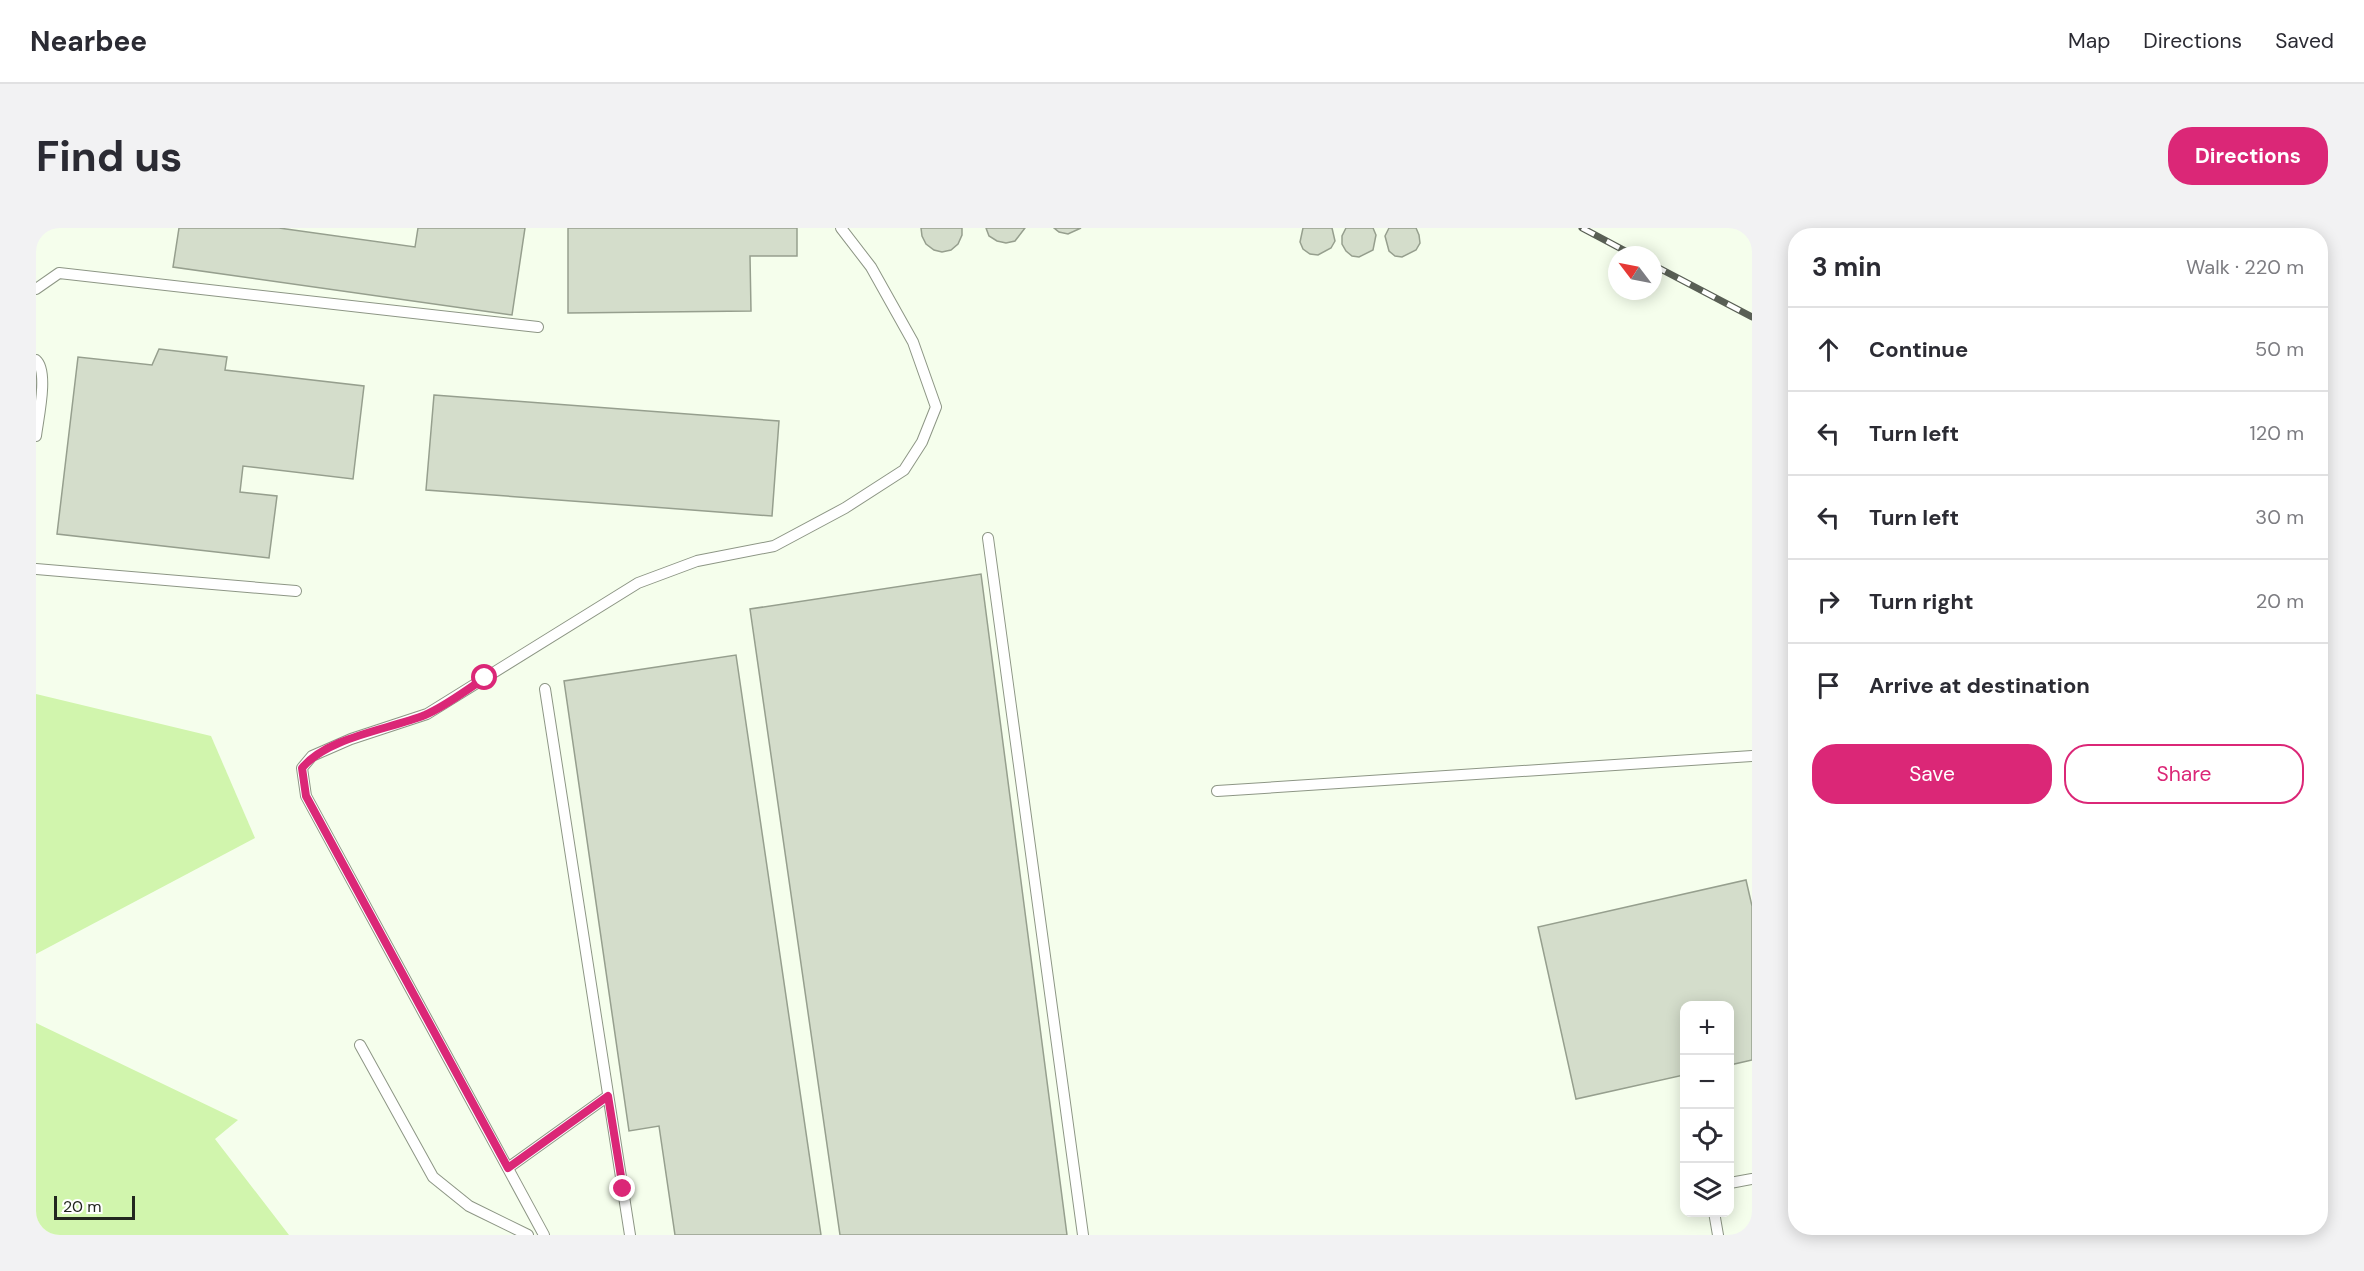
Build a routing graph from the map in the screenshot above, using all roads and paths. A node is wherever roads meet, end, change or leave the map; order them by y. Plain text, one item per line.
1 (841, 228) edge
2 (36, 289) edge
3 (538, 327) dead end
4 (36, 360) edge
5 (36, 436) edge
6 (988, 538) dead end
7 (36, 569) edge
8 (296, 591) dead end
9 (545, 689) dead end
10 (1752, 756) edge
11 (1217, 791) dead end
12 (360, 1045) dead end
13 (608, 1096) junction
14 (508, 1168) junction
15 (1752, 1179) edge
16 (1734, 1182) edge
17 (1715, 1217) edge
18 (528, 1235) edge
19 (544, 1235) edge
20 (630, 1235) edge
21 (1083, 1235) edge
22 (1718, 1235) edge

1 - 14 lane
2 - 3 lane
4 - 5 lane
6 - 21 lane
7 - 8 lane
9 - 13 lane
10 - 11 lane
12 - 18 lane
13 - 14 lane
13 - 20 lane
14 - 19 lane
15 - 16 lane
17 - 22 lane

